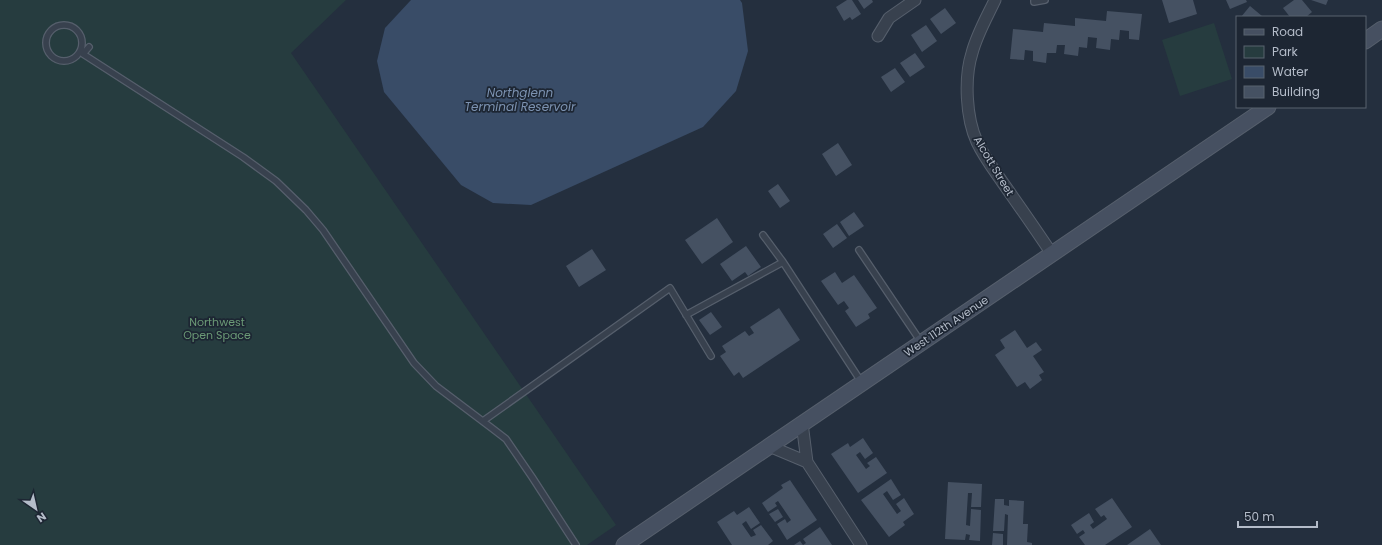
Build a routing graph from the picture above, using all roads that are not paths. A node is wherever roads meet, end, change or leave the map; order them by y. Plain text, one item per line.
1 (915, 0) edge
2 (996, 0) edge
3 (1034, 0) edge
4 (1045, 0) edge
5 (1382, 29) edge
6 (878, 36) dead end
7 (1366, 40) edge
8 (88, 47) dead end
9 (81, 54) junction
10 (1267, 108) edge
11 (763, 235) dead end
12 (859, 250) dead end
13 (1052, 254) junction
14 (783, 262) junction
15 (686, 315) junction
16 (921, 342) junction
17 (711, 356) dead end
18 (862, 382) junction
19 (482, 421) junction
20 (802, 423) junction
21 (769, 446) junction
22 (807, 462) junction
23 (576, 545) edge
24 (624, 545) edge
25 (861, 545) edge

1 - 6 street
2 - 13 street, Alcott Street
3 - 4 lane
5 - 7 main road
8 - 9 lane
9 - 9 lane
9 - 19 lane
10 - 13 main road, West 112th Avenue
11 - 14 lane
12 - 16 lane
13 - 16 main road, West 112th Avenue
14 - 15 lane
14 - 18 lane
15 - 17 lane
15 - 19 lane
16 - 18 main road, West 112th Avenue
18 - 20 main road, West 112th Avenue
19 - 23 lane
20 - 21 main road, West 112th Avenue
20 - 22 street
21 - 22 street
21 - 24 main road, West 112th Avenue
22 - 25 street

